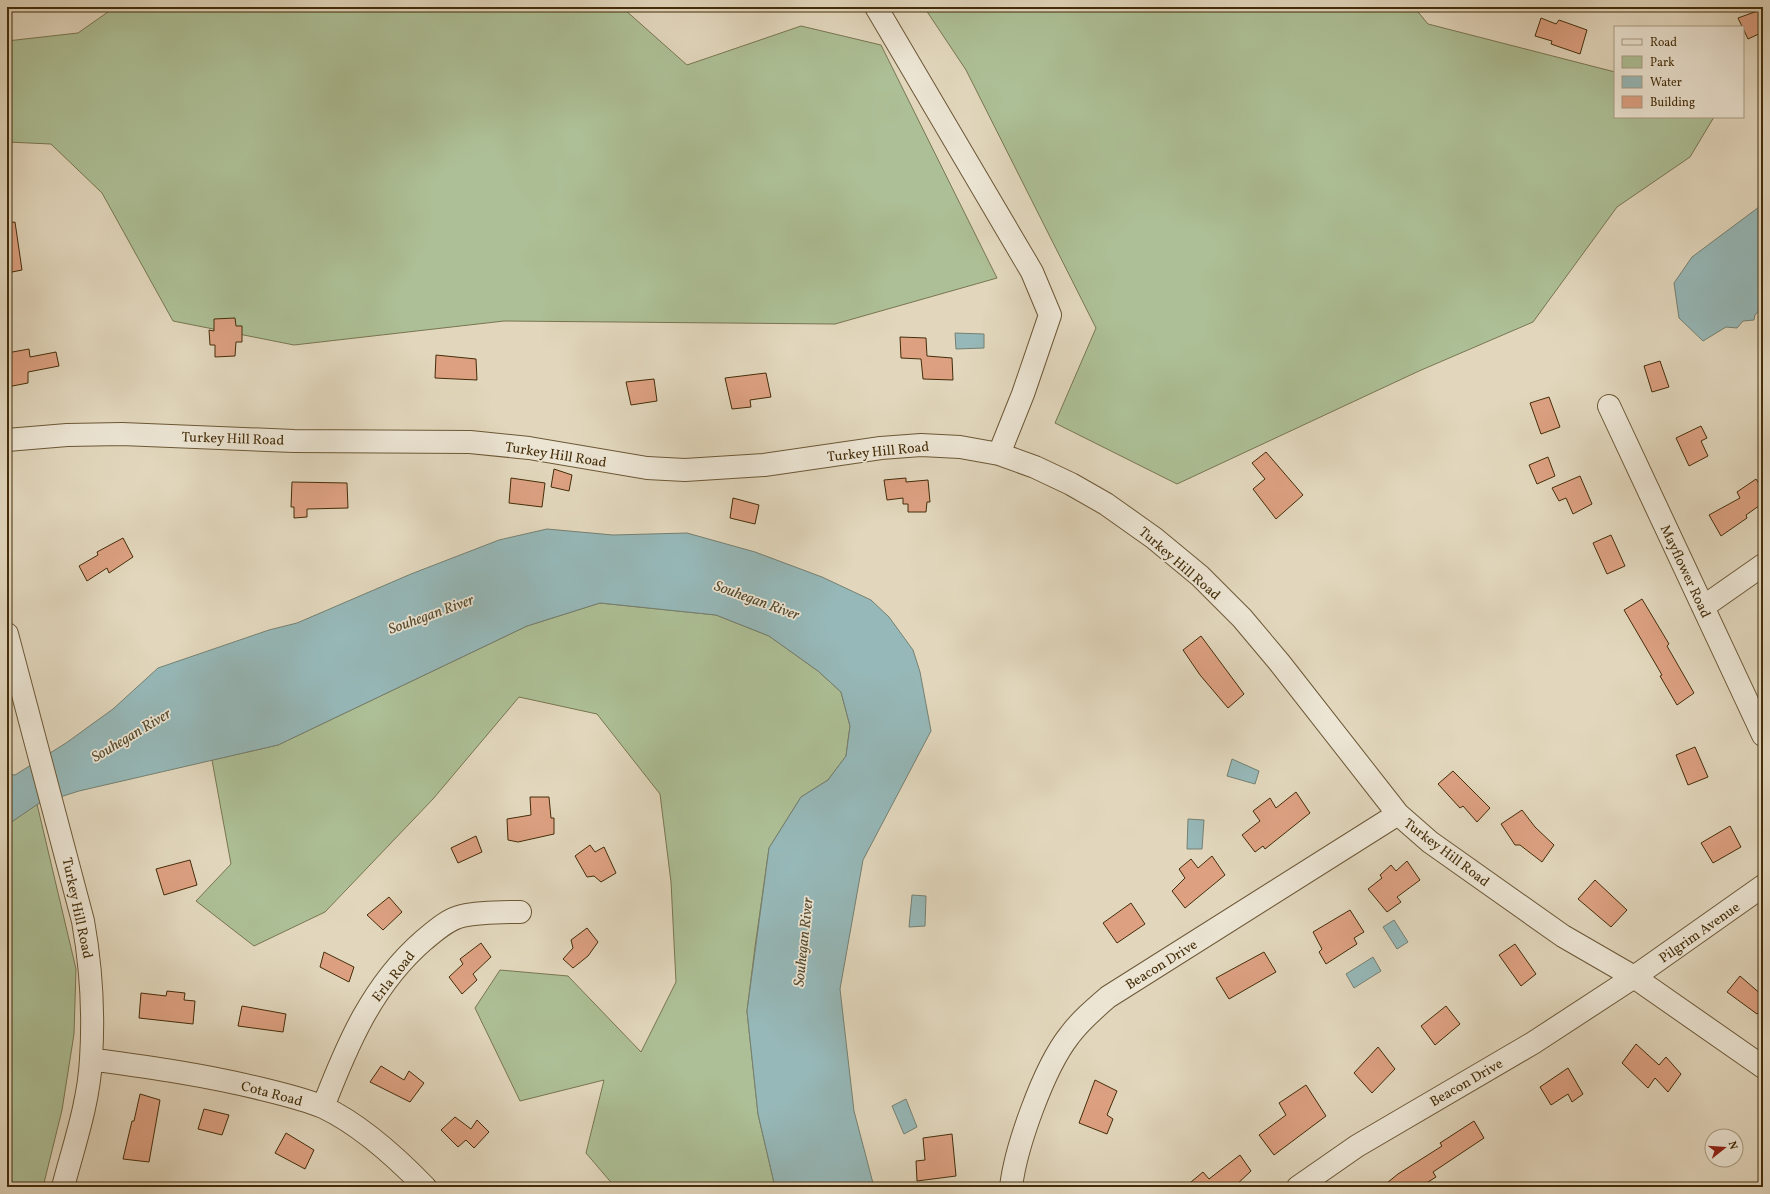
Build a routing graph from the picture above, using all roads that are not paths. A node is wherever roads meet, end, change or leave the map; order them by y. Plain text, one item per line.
1 (876, 7) edge
2 (1608, 406) dead end
3 (7, 440) edge
4 (999, 454) junction
5 (1763, 565) edge
6 (1703, 607) junction
7 (7, 634) edge
8 (1763, 735) edge
9 (1398, 814) junction
10 (1763, 886) edge
11 (520, 912) dead end
12 (1634, 977) junction
13 (91, 1059) junction
14 (1763, 1067) edge
15 (323, 1107) junction
16 (63, 1187) edge
17 (425, 1187) edge
18 (1011, 1187) edge
19 (1298, 1187) edge

1 - 4 street
2 - 6 street, Mayflower Road
3 - 4 street, Turkey Hill Road
4 - 9 street, Turkey Hill Road
5 - 6 street
6 - 8 street, Mayflower Road
7 - 13 street, Turkey Hill Road
9 - 12 street, Turkey Hill Road
9 - 18 street, Beacon Drive
10 - 12 street, Pilgrim Avenue
11 - 15 street, Erla Road
12 - 14 street, Turkey Hill Road
12 - 19 street, Beacon Drive
13 - 15 street, Cota Road
13 - 16 street, Turkey Hill Road
15 - 17 street, Cota Road

